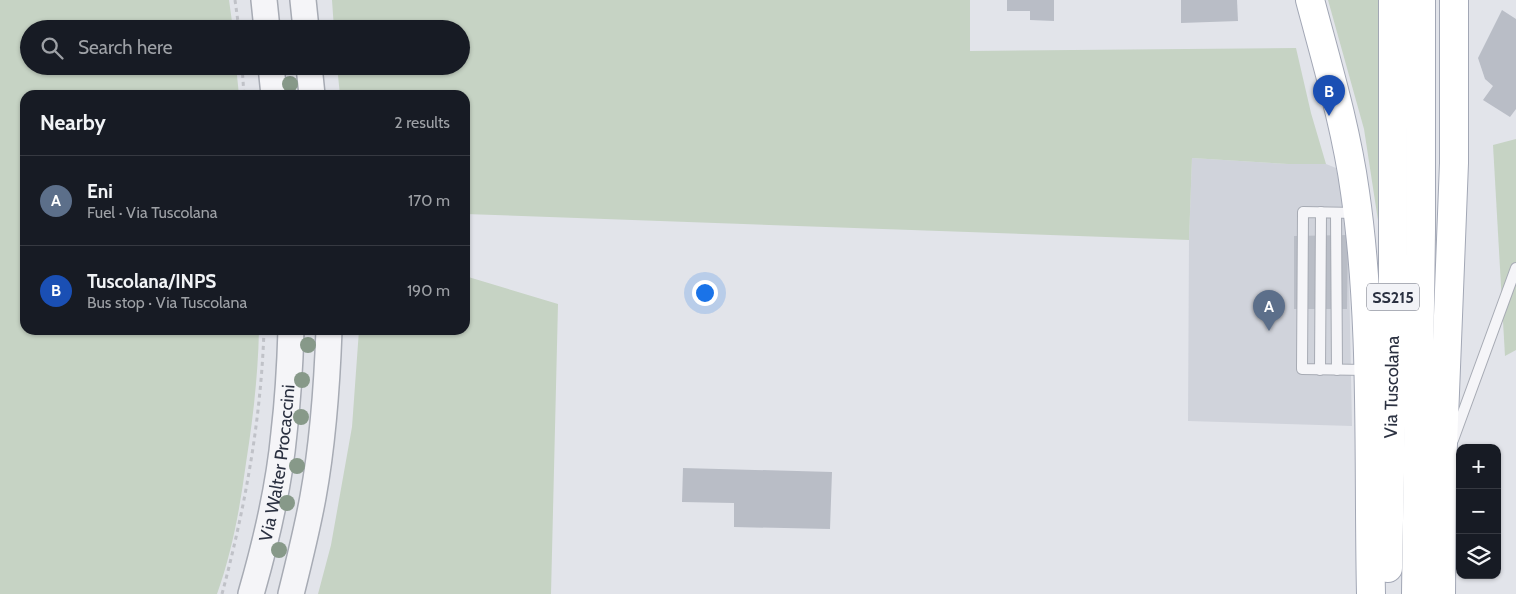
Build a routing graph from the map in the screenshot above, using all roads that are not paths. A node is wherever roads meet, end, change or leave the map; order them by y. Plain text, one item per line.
1 (264, 0) edge
2 (303, 0) edge
3 (1310, 0) edge
4 (1393, 0) edge
5 (1421, 0) edge
6 (1454, 0) edge
7 (266, 20) edge
8 (305, 20) edge
9 (272, 75) edge
10 (310, 75) edge
11 (273, 90) edge
12 (311, 90) edge
13 (1321, 212) junction
14 (1346, 213) junction
15 (1516, 268) edge
16 (291, 335) edge
17 (329, 335) edge
18 (1320, 370) junction
19 (1337, 370) junction
20 (1367, 370) junction
21 (1442, 469) junction
22 (251, 594) edge
23 (291, 594) edge
24 (1371, 594) edge
25 (1388, 594) edge
26 (1416, 594) edge
27 (1442, 594) edge

1 - 7 street
2 - 8 street
3 - 14 main road
4 - 25 main road, Via Tuscolana / SS215
5 - 26 main road, Via Tuscolana / SS215
6 - 21 main road
9 - 11 street
10 - 12 street
13 - 14 lane
13 - 18 lane
13 - 18 lane
14 - 19 lane
14 - 20 main road
15 - 21 lane
16 - 22 street, Via Walter Procaccini
17 - 23 street
18 - 19 lane
19 - 20 lane
20 - 24 main road
21 - 27 main road

